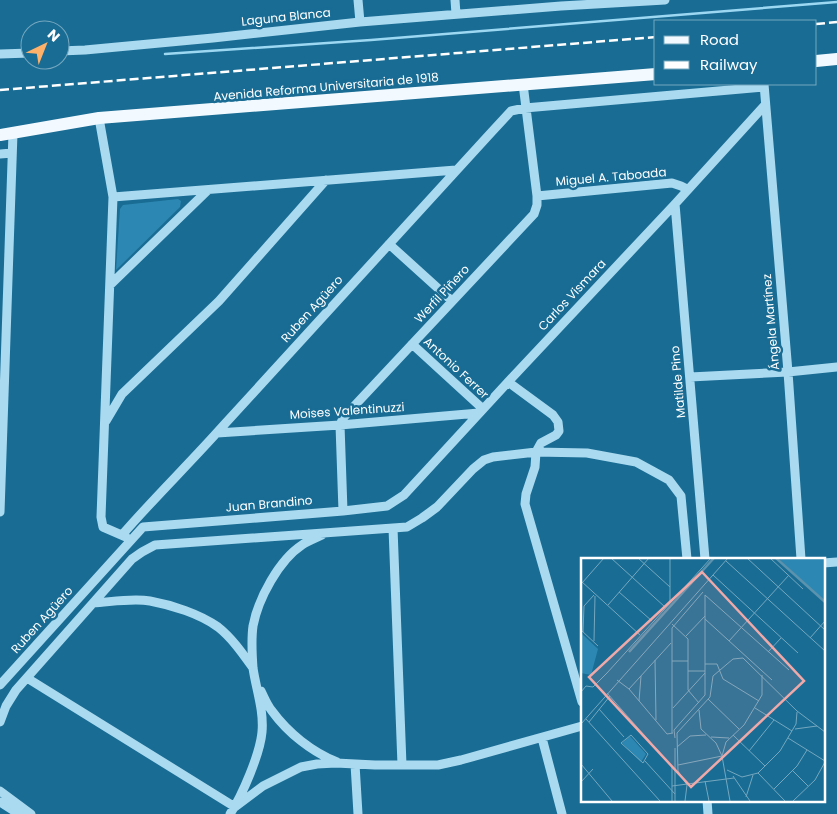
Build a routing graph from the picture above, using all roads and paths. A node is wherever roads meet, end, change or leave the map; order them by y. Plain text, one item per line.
1 (358, 0) edge
2 (455, 0) edge
3 (665, 0) edge
4 (600, 2) edge
5 (560, 3) edge
6 (456, 14) junction
7 (360, 22) junction
8 (70, 51) edge
9 (20, 53) edge
10 (0, 54) edge
11 (837, 59) edge
12 (817, 61) edge
13 (654, 74) edge
14 (523, 84) junction
15 (764, 85) edge
16 (765, 104) junction
17 (525, 108) junction
18 (99, 118) junction
19 (6, 134) edge
20 (12, 153) junction
21 (0, 154) edge
22 (456, 170) junction
23 (326, 180) junction
24 (687, 189) junction
25 (208, 190) junction
26 (537, 196) junction
27 (113, 197) junction
28 (675, 204) junction
29 (389, 244) junction
30 (110, 285) junction
31 (452, 301) junction
32 (412, 344) junction
33 (837, 367) edge
34 (788, 372) junction
35 (690, 377) junction
36 (508, 382) junction
37 (481, 411) junction
38 (105, 422) junction
39 (340, 425) junction
40 (217, 433) junction
41 (536, 452) junction
42 (1, 460) edge
43 (395, 502) joint
44 (343, 511) junction
45 (0, 512) edge
46 (143, 527) joint
47 (393, 528) junction
48 (327, 533) junction
49 (122, 535) junction
50 (132, 540) junction
51 (687, 558) edge
52 (705, 558) edge
53 (801, 558) edge
54 (837, 562) edge
55 (824, 563) edge
56 (93, 604) junction
57 (253, 668) junction
58 (27, 678) junction
59 (256, 682) junction
60 (0, 685) edge
61 (581, 699) edge
62 (0, 722) edge
63 (581, 726) edge
64 (542, 738) junction
65 (340, 763) junction
66 (355, 764) junction
67 (402, 765) junction
68 (0, 791) edge
69 (0, 802) edge
70 (232, 810) edge
71 (19, 814) edge
72 (32, 814) edge
73 (358, 814) edge
74 (562, 814) edge

1 - 7 street
2 - 6 street
3 - 4 street, Laguna Blanca
4 - 5 street, Laguna Blanca
5 - 6 street, Laguna Blanca
6 - 7 street, Laguna Blanca
7 - 8 street, Laguna Blanca
9 - 10 street
11 - 12 main road
13 - 14 main road, Avenida Reforma Universitaria de 1918
14 - 17 street, Werfil Piñero
14 - 18 main road, Avenida Reforma Universitaria de 1918
15 - 16 street, Ángela Martínez
15 - 17 street
16 - 24 street, Carlos Vismara
16 - 34 street, Ángela Martínez
17 - 22 street, Ruben Agüero
17 - 26 street, Werfil Piñero
18 - 19 main road, Avenida Reforma Universitaria de 1918
18 - 27 street
19 - 20 street
20 - 21 street
20 - 42 street
22 - 23 street
22 - 29 street, Ruben Agüero
23 - 25 street
23 - 38 street
24 - 26 street, Miguel A. Taboada
24 - 28 street, Carlos Vismara
25 - 27 street
25 - 30 street
26 - 31 street, Werfil Piñero
27 - 30 street
28 - 35 street, Matilde Pino
28 - 36 street, Carlos Vismara
29 - 31 street
29 - 40 street, Ruben Agüero
30 - 38 street
31 - 32 street, Werfil Piñero
32 - 37 street, Antonio Ferrer
32 - 39 street, Werfil Piñero
33 - 34 street
34 - 35 street
34 - 53 street, Ángela Martínez
35 - 52 street, Matilde Pino
36 - 37 street, Carlos Vismara
36 - 41 street
37 - 39 street, Moises Valentinuzzi
37 - 43 street, Carlos Vismara
38 - 49 street
39 - 40 street, Moises Valentinuzzi
39 - 44 street
40 - 49 street, Ruben Agüero
41 - 47 street
41 - 51 street
41 - 61 street
42 - 45 street
43 - 44 street, Juan Brandino
44 - 46 street, Juan Brandino
46 - 50 street, Ruben Agüero
47 - 48 street
47 - 67 street
48 - 56 street
48 - 57 street
49 - 50 street
50 - 60 street, Ruben Agüero
54 - 55 street
56 - 57 street
56 - 58 street
57 - 59 street
58 - 62 street
58 - 70 street
59 - 65 street
59 - 70 street
63 - 64 street
64 - 67 street
64 - 74 street
65 - 66 street
65 - 70 street
66 - 67 street
66 - 73 street
68 - 72 street
69 - 71 street

